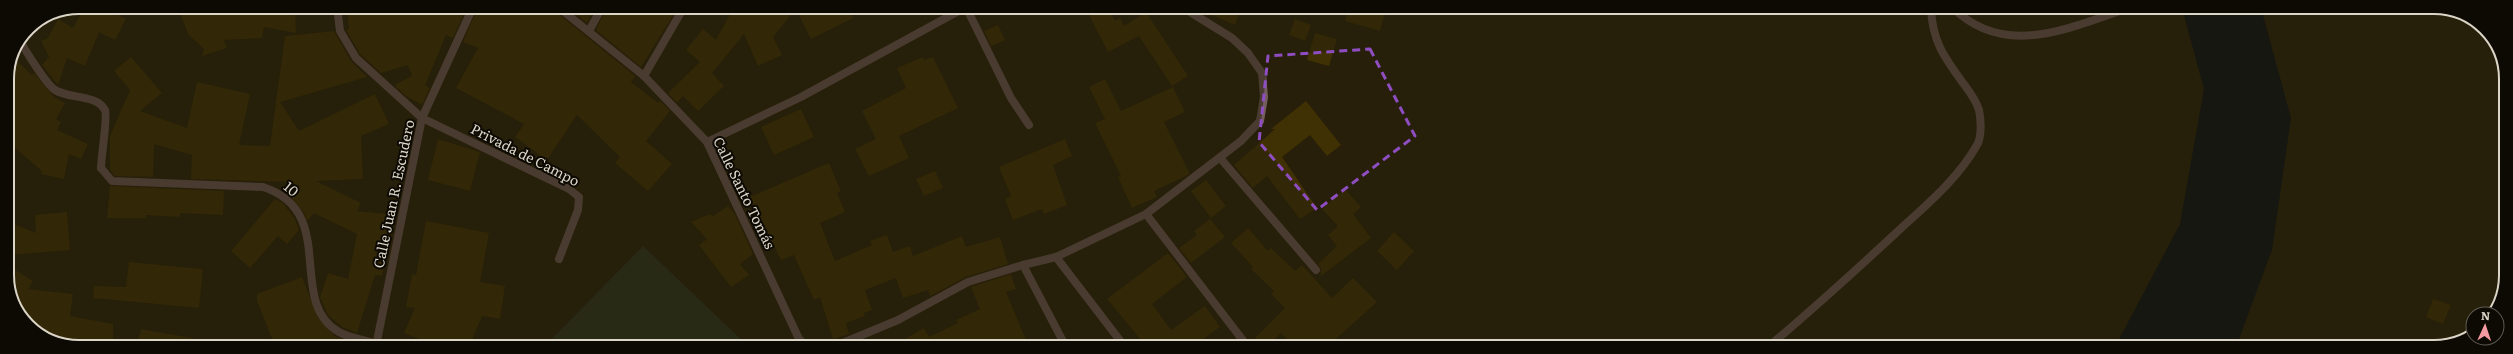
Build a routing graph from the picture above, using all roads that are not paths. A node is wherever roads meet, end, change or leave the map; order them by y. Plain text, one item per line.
1 (338, 14) edge
2 (470, 14) edge
3 (567, 14) edge
4 (598, 14) edge
5 (680, 14) edge
6 (953, 14) edge
7 (969, 14) edge
8 (1201, 14) edge
9 (1931, 14) edge
10 (1961, 14) edge
11 (2110, 14) edge
12 (589, 31) junction
13 (23, 47) edge
14 (644, 76) junction
15 (422, 118) junction
16 (1029, 125) dead end
17 (707, 142) junction
18 (1221, 159) junction
19 (1146, 214) junction
20 (1056, 257) junction
21 (558, 259) dead end
22 (1023, 265) junction
23 (1316, 270) dead end
24 (362, 340) edge
25 (377, 340) edge
26 (800, 340) edge
27 (850, 340) edge
28 (1062, 340) edge
29 (1120, 340) edge
30 (1243, 340) edge
31 (1776, 340) edge

1 - 15 street, Privada de Campo
2 - 15 street, Calle Juan R. Escudero
3 - 12 street, Calle Santo Tomás
4 - 12 street
5 - 14 street
6 - 17 street
7 - 16 street
8 - 18 street
9 - 31 street
10 - 11 street
12 - 14 street, Calle Santo Tomás
13 - 24 street, 10
14 - 17 street, Calle Santo Tomás
15 - 21 street, Privada de Campo
15 - 25 street, Calle Juan R. Escudero
17 - 26 street, Calle Santo Tomás
18 - 19 street
18 - 23 street
19 - 20 street
19 - 30 street
20 - 22 street
20 - 29 street
22 - 27 street
22 - 28 street

